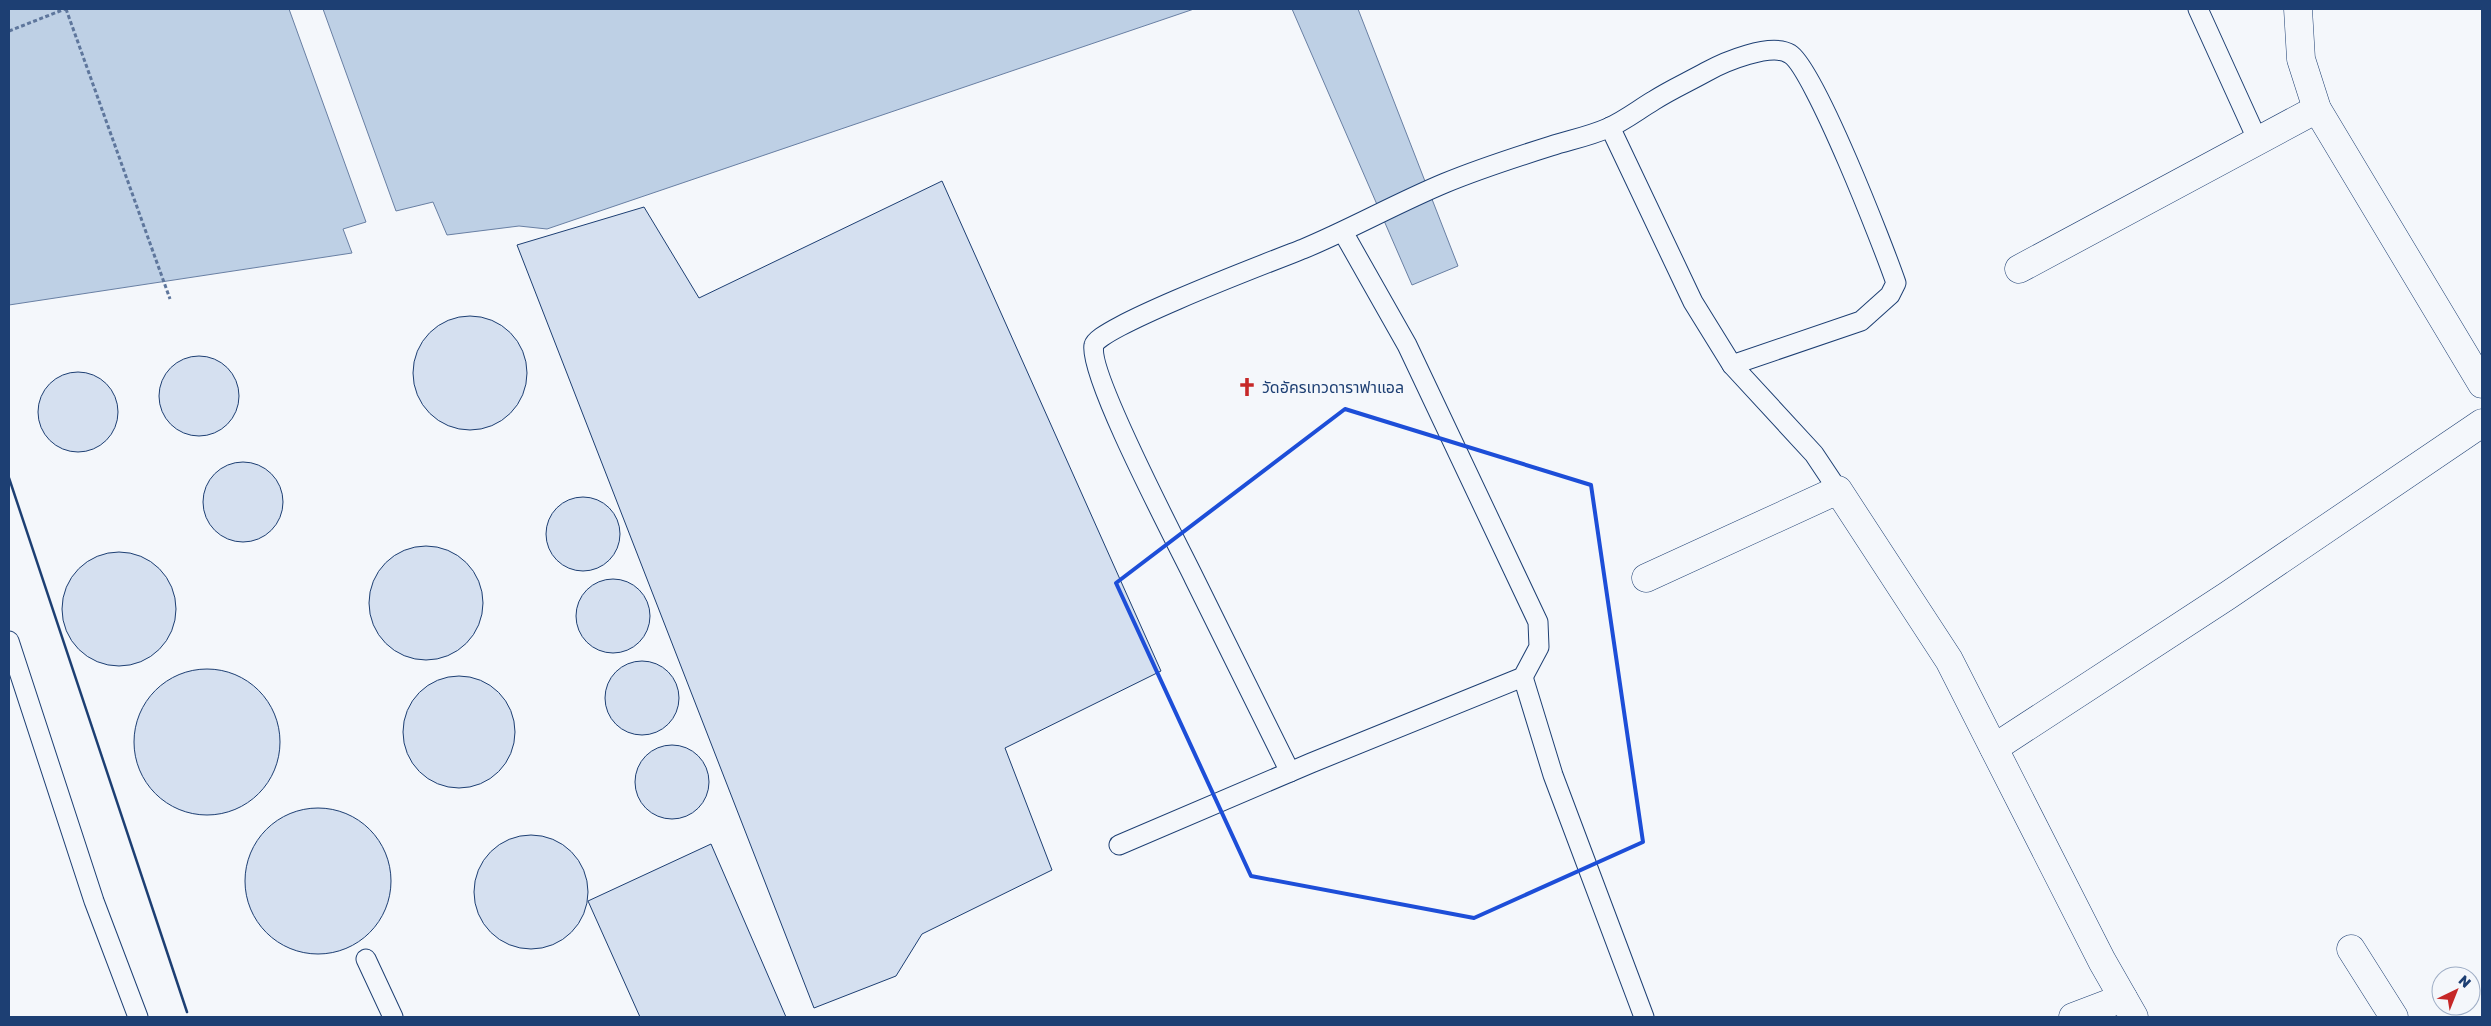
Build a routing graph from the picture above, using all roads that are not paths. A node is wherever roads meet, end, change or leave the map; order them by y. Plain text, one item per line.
1 (2198, 9) edge
2 (2298, 9) edge
3 (2318, 108) junction
4 (1610, 127) junction
5 (2258, 141) junction
6 (1342, 232) junction
7 (2020, 269) dead end
8 (1732, 364) junction
9 (2482, 384) edge
10 (2482, 424) edge
11 (1838, 490) junction
12 (1646, 578) dead end
13 (9, 641) edge
14 (1523, 677) junction
15 (1994, 748) junction
16 (1290, 772) junction
17 (1118, 845) dead end
18 (2351, 949) dead end
19 (366, 960) dead end
20 (2128, 1008) edge
21 (138, 1017) edge
22 (393, 1017) edge
23 (1644, 1017) edge
24 (2073, 1017) edge
25 (2394, 1017) edge

1 - 5 lane
2 - 3 street
3 - 5 street
3 - 9 street
4 - 6 lane
4 - 8 lane
4 - 8 lane
5 - 7 street
6 - 14 lane
6 - 16 lane
8 - 11 lane
10 - 15 street
11 - 12 street
11 - 15 street
13 - 21 lane
14 - 16 lane
14 - 23 lane
15 - 20 street
16 - 17 lane
18 - 25 street
19 - 22 lane
20 - 24 street

